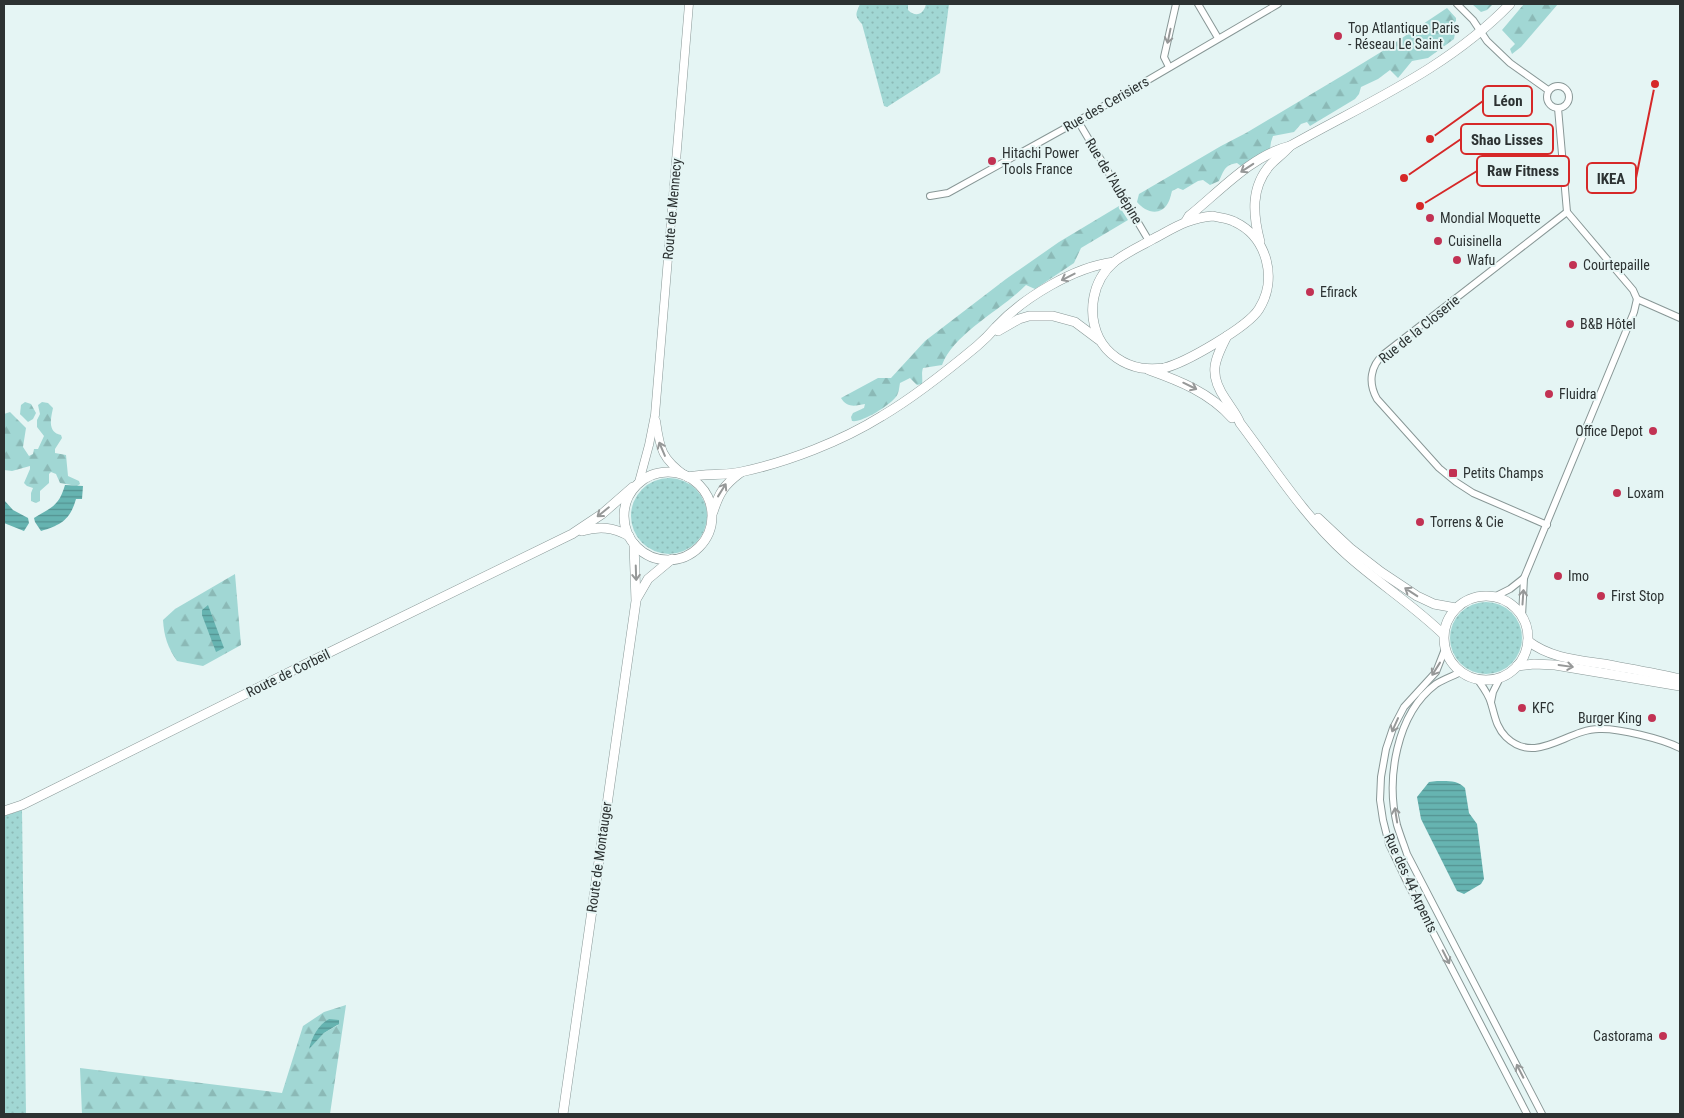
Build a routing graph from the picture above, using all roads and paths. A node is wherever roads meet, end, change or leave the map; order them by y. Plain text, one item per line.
1 (689, 4) edge
2 (1176, 4) edge
3 (1198, 4) edge
4 (1278, 4) edge
5 (1457, 4) edge
6 (1510, 4) edge
7 (1480, 32) junction
8 (1218, 38) junction
9 (1169, 67) junction
10 (1548, 90) junction
11 (1558, 108) junction
12 (1078, 121) junction
13 (1290, 146) junction
14 (930, 196) dead end
15 (1567, 212) junction
16 (1186, 221) junction
17 (1149, 241) junction
18 (1260, 244) junction
19 (1114, 262) junction
20 (1637, 299) junction
21 (1680, 318) edge
22 (991, 334) junction
23 (1228, 334) junction
24 (1101, 342) junction
25 (1144, 369) junction
26 (655, 414) junction
27 (1240, 423) junction
28 (741, 472) junction
29 (687, 476) junction
30 (636, 485) junction
31 (1290, 490) junction
32 (712, 514) junction
33 (1547, 525) junction
34 (572, 534) junction
35 (629, 536) junction
36 (634, 544) junction
37 (672, 560) junction
38 (1524, 578) junction
39 (1494, 597) junction
40 (636, 601) junction
41 (1456, 608) junction
42 (1522, 616) junction
43 (1443, 634) junction
44 (1528, 641) junction
45 (1445, 649) junction
46 (1517, 666) junction
47 (1461, 672) junction
48 (1680, 672) edge
49 (1658, 673) junction
50 (1500, 678) junction
51 (1680, 679) edge
52 (1478, 680) junction
53 (1680, 686) edge
54 (1491, 703) junction
55 (1680, 748) edge
56 (4, 811) edge
57 (563, 1114) edge
58 (1527, 1114) edge
59 (1542, 1114) edge

1 - 26 street, Route de Mennecy
2 -> 9 street
3 - 8 street
4 - 8 street, Rue des Cerisiers
5 - 7 street
6 - 7 main road
7 - 10 street
7 - 13 main road
8 - 9 street, Rue des Cerisiers
9 - 12 street, Rue des Cerisiers
10 - 11 street
10 - 11 street
11 - 15 street
12 - 14 street, Rue des Cerisiers
12 - 17 street, Rue de l'Aubépine
13 -> 16 main road
13 - 18 main road
15 - 20 street
15 - 33 street, Rue de la Closerie
16 - 17 main road
16 - 18 main road
17 - 19 main road
18 - 23 main road
19 -> 22 main road
19 - 24 main road
20 - 21 street
20 - 33 street
22 - 24 main road
22 - 28 main road
23 - 25 main road
23 - 27 main road
24 - 25 main road
25 -> 27 main road
29 -> 26 street, Route de Mennecy
26 - 30 street, Route de Mennecy
27 - 31 main road
28 - 29 main road
32 -> 28 main road
29 - 30 main road
29 - 32 main road
30 -> 34 main road, Route de Corbeil
30 - 35 main road
41 -> 31 main road
31 - 43 main road
32 - 37 main road
33 - 38 street
34 - 35 main road, Route de Corbeil
34 - 56 main road, Route de Corbeil
35 - 36 main road
36 - 37 main road
36 -> 40 main road, Route de Montauger
37 - 40 main road, Route de Montauger
38 - 39 street
42 -> 38 street
39 - 41 main road
39 - 42 main road
40 - 57 main road, Route de Montauger
41 - 43 main road
42 - 44 main road
43 - 45 main road
44 - 46 main road
44 - 49 main road
45 - 47 main road
45 -> 58 street, Rue des 44 Arpents
46 - 50 main road
46 -> 53 main road
47 - 52 main road
59 -> 47 street, Rue des 44 Arpents
48 - 49 main road
49 - 51 main road
50 - 52 main road
50 - 54 street
52 - 54 street
54 - 55 street

